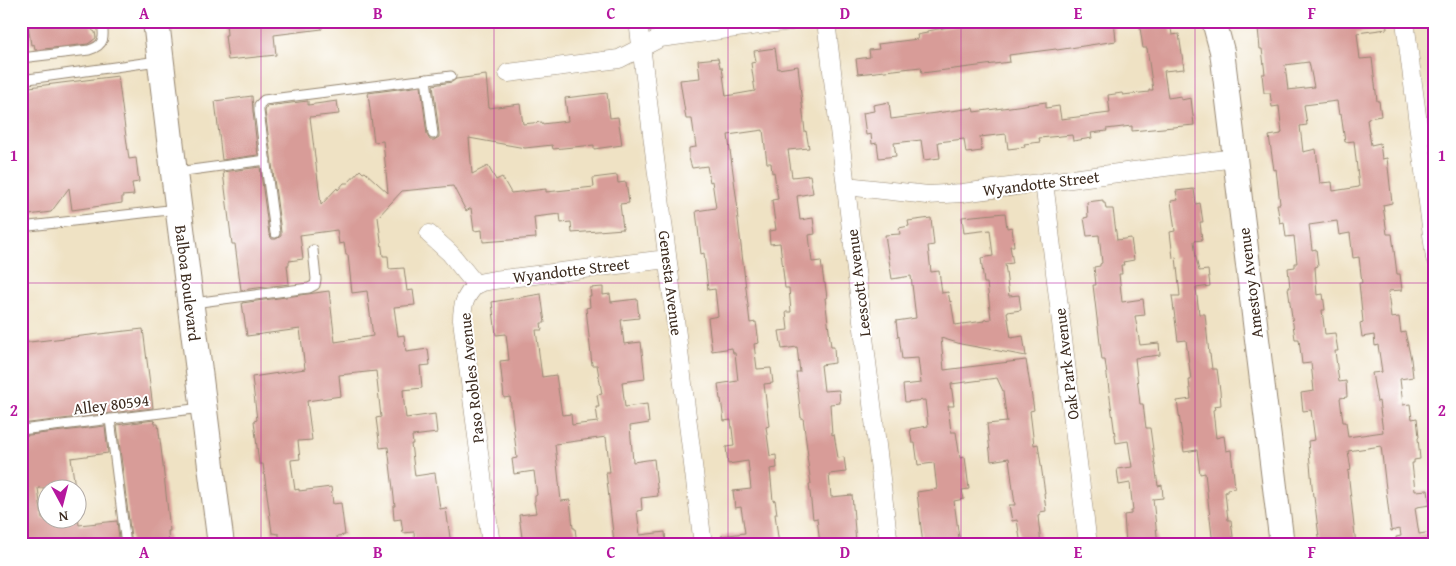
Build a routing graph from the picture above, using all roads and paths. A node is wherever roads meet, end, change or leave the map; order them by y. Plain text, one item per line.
1 (102, 21) edge
2 (156, 21) edge
3 (638, 21) edge
4 (791, 21) edge
5 (826, 21) edge
6 (1214, 21) edge
7 (1405, 21) edge
8 (642, 47) junction
9 (21, 58) edge
10 (161, 61) junction
11 (508, 72) dead end
12 (451, 76) dead end
13 (426, 79) junction
14 (21, 80) edge
15 (433, 134) dead end
16 (1235, 158) junction
17 (266, 160) junction
18 (174, 173) junction
19 (1044, 182) junction
20 (846, 186) junction
21 (179, 209) junction
22 (21, 227) edge
23 (274, 233) dead end
24 (429, 234) dead end
25 (313, 250) dead end
26 (1435, 258) edge
27 (668, 259) junction
28 (476, 286) junction
29 (191, 304) junction
30 (204, 408) junction
31 (110, 419) junction
32 (21, 430) edge
33 (126, 545) edge
34 (220, 545) edge
35 (491, 545) edge
36 (704, 545) edge
37 (889, 545) edge
38 (1088, 545) edge
39 (1282, 545) edge

1 - 9 lane
2 - 10 main road, Balboa Boulevard
3 - 8 street, Genesta Avenue
4 - 8 street
5 - 20 street, Leescott Avenue
6 - 16 street, Amestoy Avenue
7 - 26 street
8 - 11 street
8 - 27 street, Genesta Avenue
10 - 14 lane
10 - 18 main road, Balboa Boulevard
12 - 13 lane
13 - 15 lane
13 - 17 lane
16 - 19 street, Wyandotte Street
16 - 39 street, Amestoy Avenue
17 - 18 lane
17 - 23 lane
18 - 21 main road, Balboa Boulevard
19 - 20 street, Wyandotte Street
19 - 38 street, Oak Park Avenue
20 - 37 street, Leescott Avenue
21 - 22 lane
21 - 29 main road, Balboa Boulevard
24 - 28 street
25 - 29 lane
27 - 28 street, Wyandotte Street
27 - 36 street, Genesta Avenue
28 - 35 street, Paso Robles Avenue
29 - 30 main road, Balboa Boulevard
30 - 31 lane, Alley 80594
30 - 34 main road, Balboa Boulevard
31 - 32 lane, Alley 80594
31 - 33 lane

